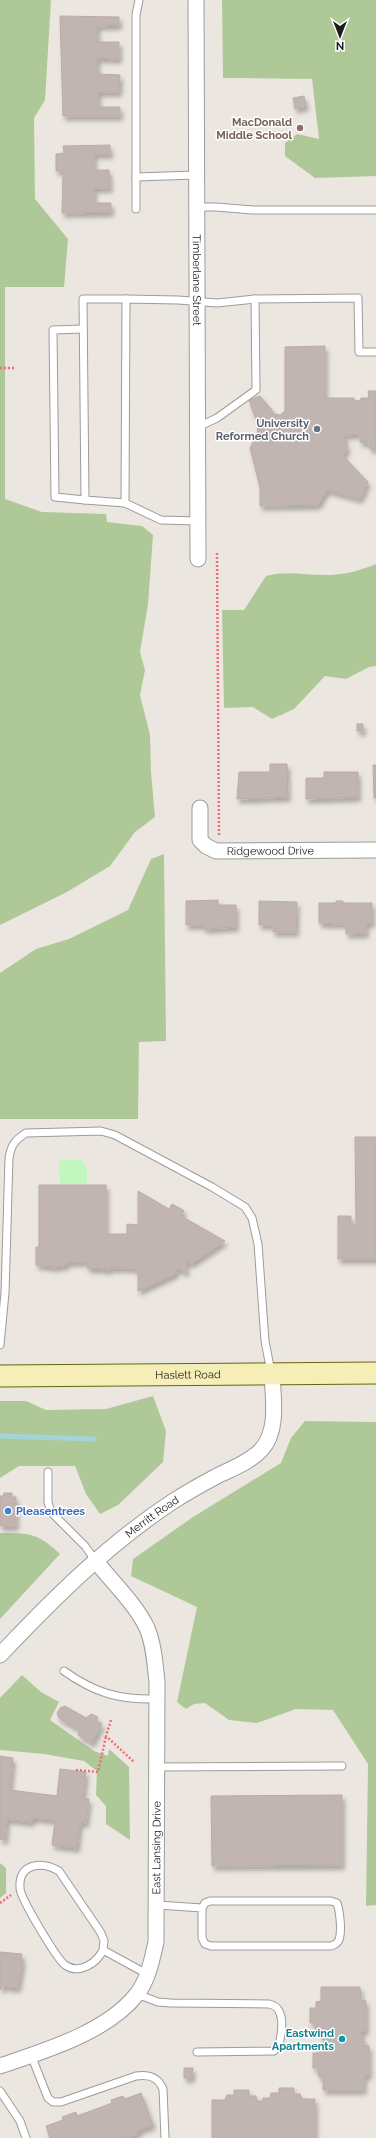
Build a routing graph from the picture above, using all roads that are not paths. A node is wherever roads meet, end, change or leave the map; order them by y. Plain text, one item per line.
1 (139, 0) edge
2 (196, 0) edge
3 (196, 175) junction
4 (136, 177) junction
5 (196, 207) junction
6 (136, 209) dead end
7 (376, 210) edge
8 (126, 299) junction
9 (255, 299) junction
10 (197, 302) junction
11 (83, 329) junction
12 (376, 352) edge
13 (198, 427) junction
14 (85, 500) junction
15 (125, 503) junction
16 (198, 521) junction
17 (198, 559) dead end
18 (200, 808) dead end
19 (376, 850) edge
20 (0, 1345) edge
21 (376, 1373) edge
22 (272, 1374) junction
23 (0, 1376) edge
24 (48, 1472) dead end
25 (95, 1560) junction
26 (0, 1655) edge
27 (64, 1671) dead end
28 (157, 1699) junction
29 (342, 1766) dead end
30 (156, 1767) junction
31 (158, 1905) junction
32 (202, 1908) junction
33 (103, 1950) junction
34 (147, 1974) junction
35 (137, 1994) junction
36 (196, 2052) dead end
37 (31, 2055) junction
38 (0, 2066) edge
39 (0, 2091) edge
40 (26, 2138) edge
41 (166, 2138) edge

1 - 4 lane
2 - 3 street, Timberlane Street
3 - 4 lane
3 - 5 street, Timberlane Street
4 - 6 lane
5 - 7 lane
5 - 10 street, Timberlane Street
8 - 10 lane
8 - 11 lane
8 - 15 lane
9 - 10 lane
9 - 12 lane
9 - 13 lane
10 - 13 street, Timberlane Street
11 - 14 lane
11 - 14 lane
13 - 16 street, Timberlane Street
14 - 15 lane
15 - 16 lane
16 - 17 street, Timberlane Street
18 - 19 street, Ridgewood Drive
20 - 22 lane
21 - 22 main road, Haslett Road
22 - 23 main road, Haslett Road
22 - 25 street, Merritt Road
24 - 25 lane
25 - 26 street, Merritt Road
25 - 28 street, East Lansing Drive
27 - 28 lane
28 - 30 street, East Lansing Drive
29 - 30 lane
30 - 31 street, East Lansing Drive
31 - 32 lane
31 - 34 street, East Lansing Drive
32 - 32 lane
33 - 33 lane
33 - 34 lane
34 - 35 street, East Lansing Drive
35 - 36 lane
35 - 37 street, East Lansing Drive
37 - 38 street, East Lansing Drive
37 - 41 lane
39 - 40 lane

